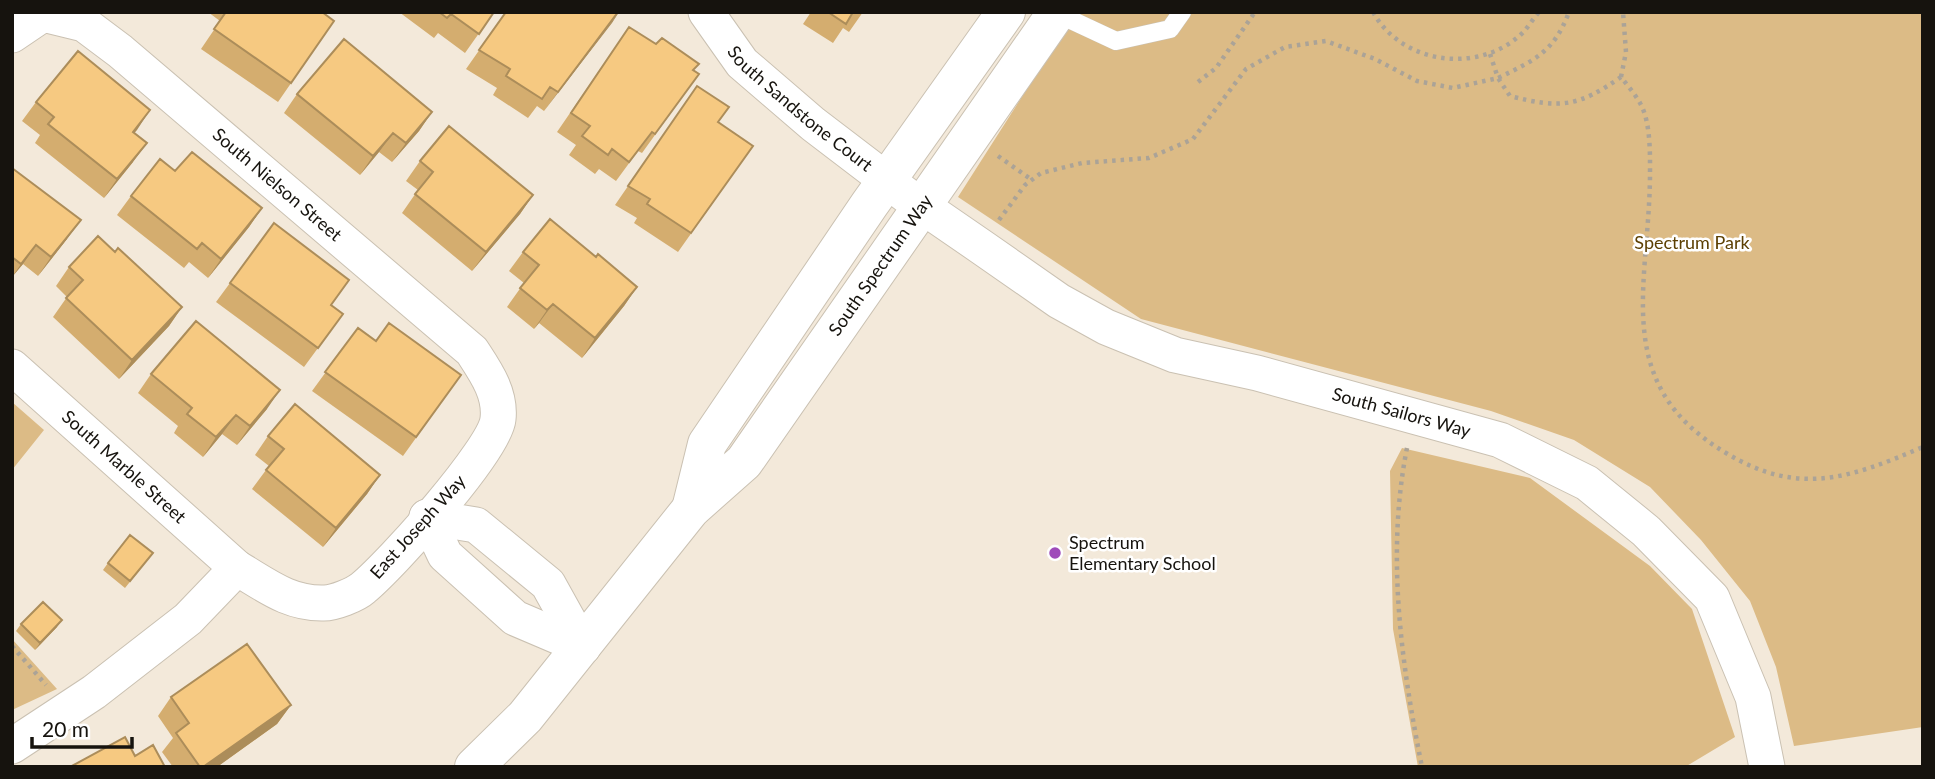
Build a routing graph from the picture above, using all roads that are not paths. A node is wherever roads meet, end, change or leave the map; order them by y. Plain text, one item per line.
1 (706, 12) edge
2 (1006, 12) edge
3 (1182, 12) edge
4 (1057, 13) edge
5 (43, 14) edge
6 (12, 35) edge
7 (905, 194) junction
8 (12, 367) edge
9 (493, 383) joint
10 (427, 517) junction
11 (237, 568) junction
12 (583, 647) junction
13 (12, 746) edge
14 (474, 767) edge
15 (1767, 767) edge

1 - 7 street, South Sandstone Court
2 - 7 street, South Spectrum Way
3 - 4 lane
4 - 7 street, South Spectrum Way
5 - 6 street
5 - 9 street, South Nielson Street
7 - 12 street, South Spectrum Way
7 - 15 street, South Sailors Way
8 - 11 street, South Marble Street
9 - 10 street, East Joseph Way
10 - 11 street, East Joseph Way
10 - 12 street
10 - 12 street
11 - 13 street
12 - 14 street, South Spectrum Way

